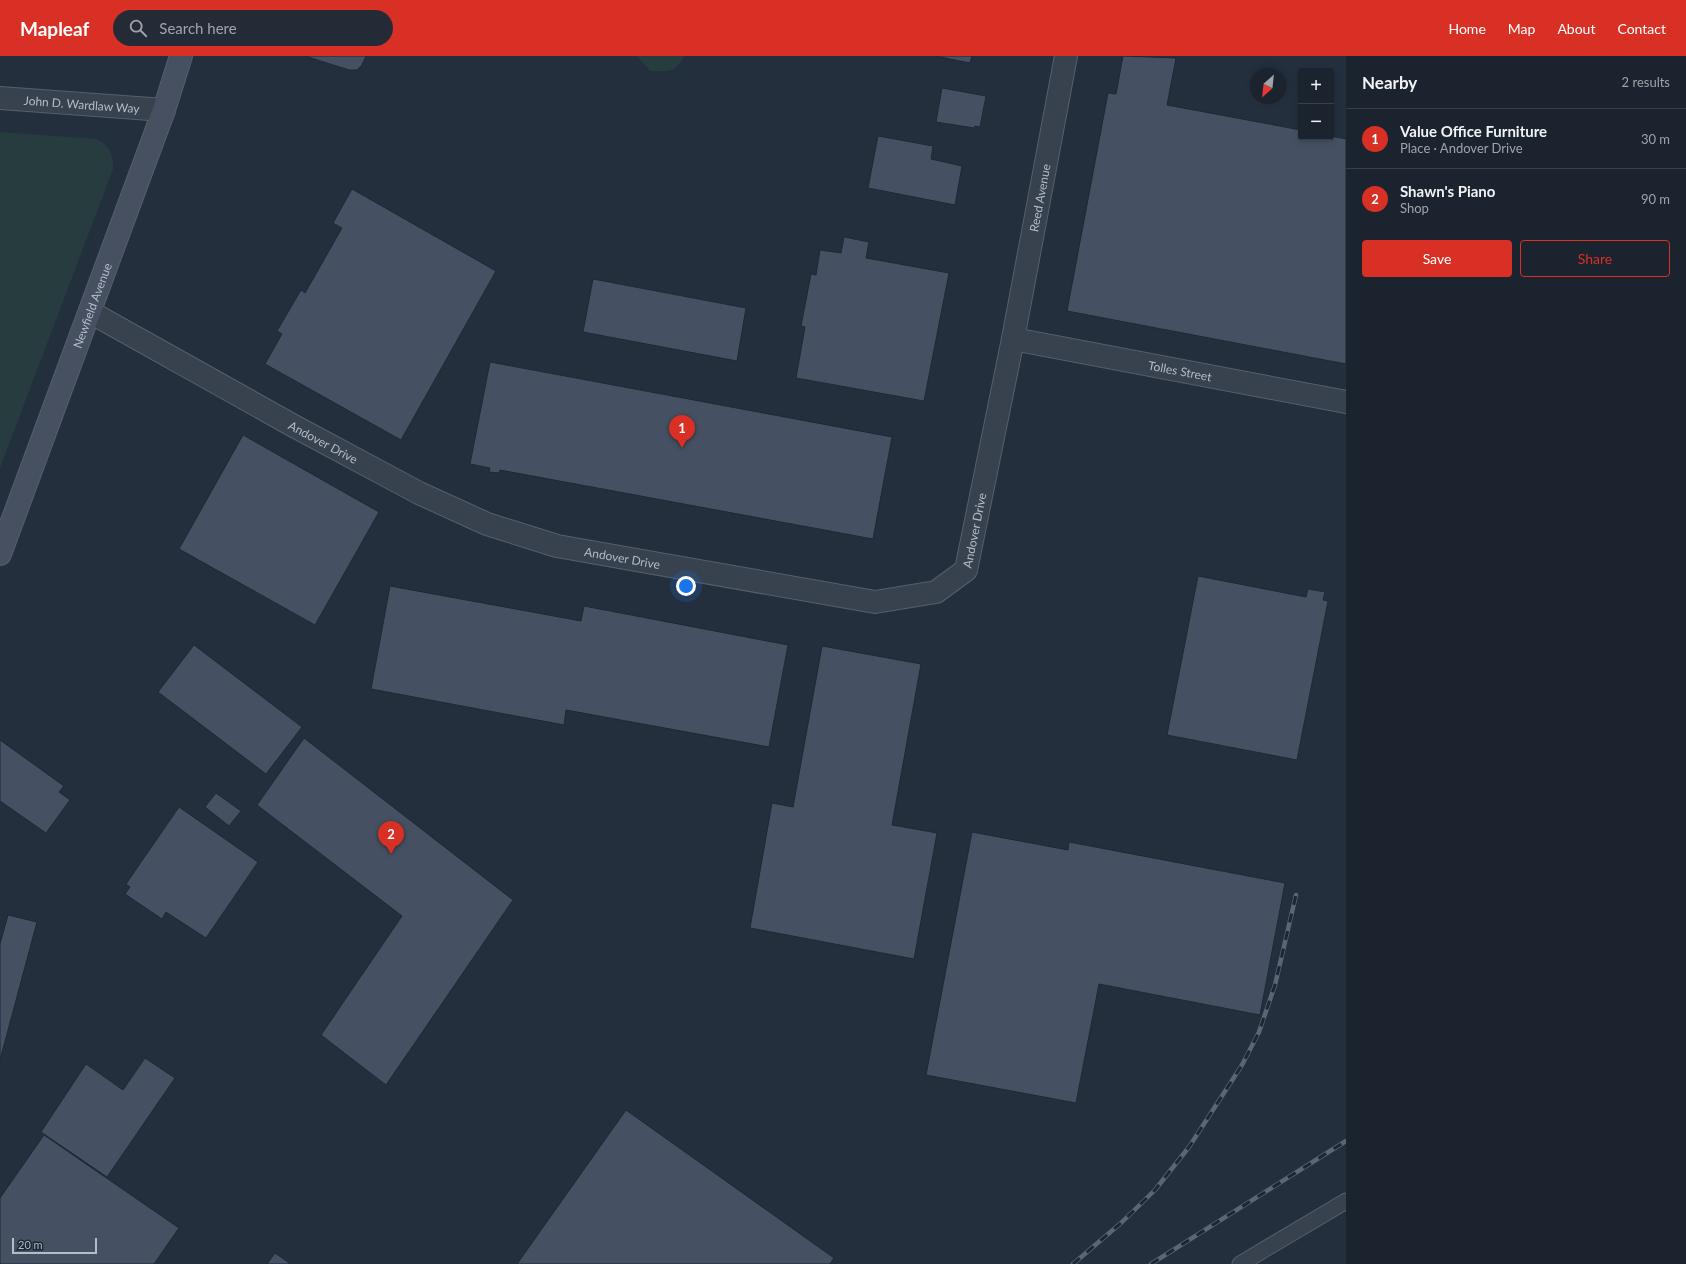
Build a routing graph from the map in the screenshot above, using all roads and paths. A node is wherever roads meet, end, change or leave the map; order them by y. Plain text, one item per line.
1 (182, 56) edge
2 (1066, 56) edge
3 (0, 98) edge
4 (164, 110) junction
5 (90, 312) junction
6 (1013, 339) junction
7 (1346, 402) edge
8 (0, 554) edge
9 (1346, 1200) edge
10 (1240, 1264) edge

1 - 4 street, Newfield Avenue
2 - 6 street, Reed Avenue
3 - 4 street, John D. Wardlaw Way
4 - 5 street, Newfield Avenue
5 - 6 street, Andover Drive
5 - 8 street, Newfield Avenue
6 - 7 street, Tolles Street
9 - 10 lane

